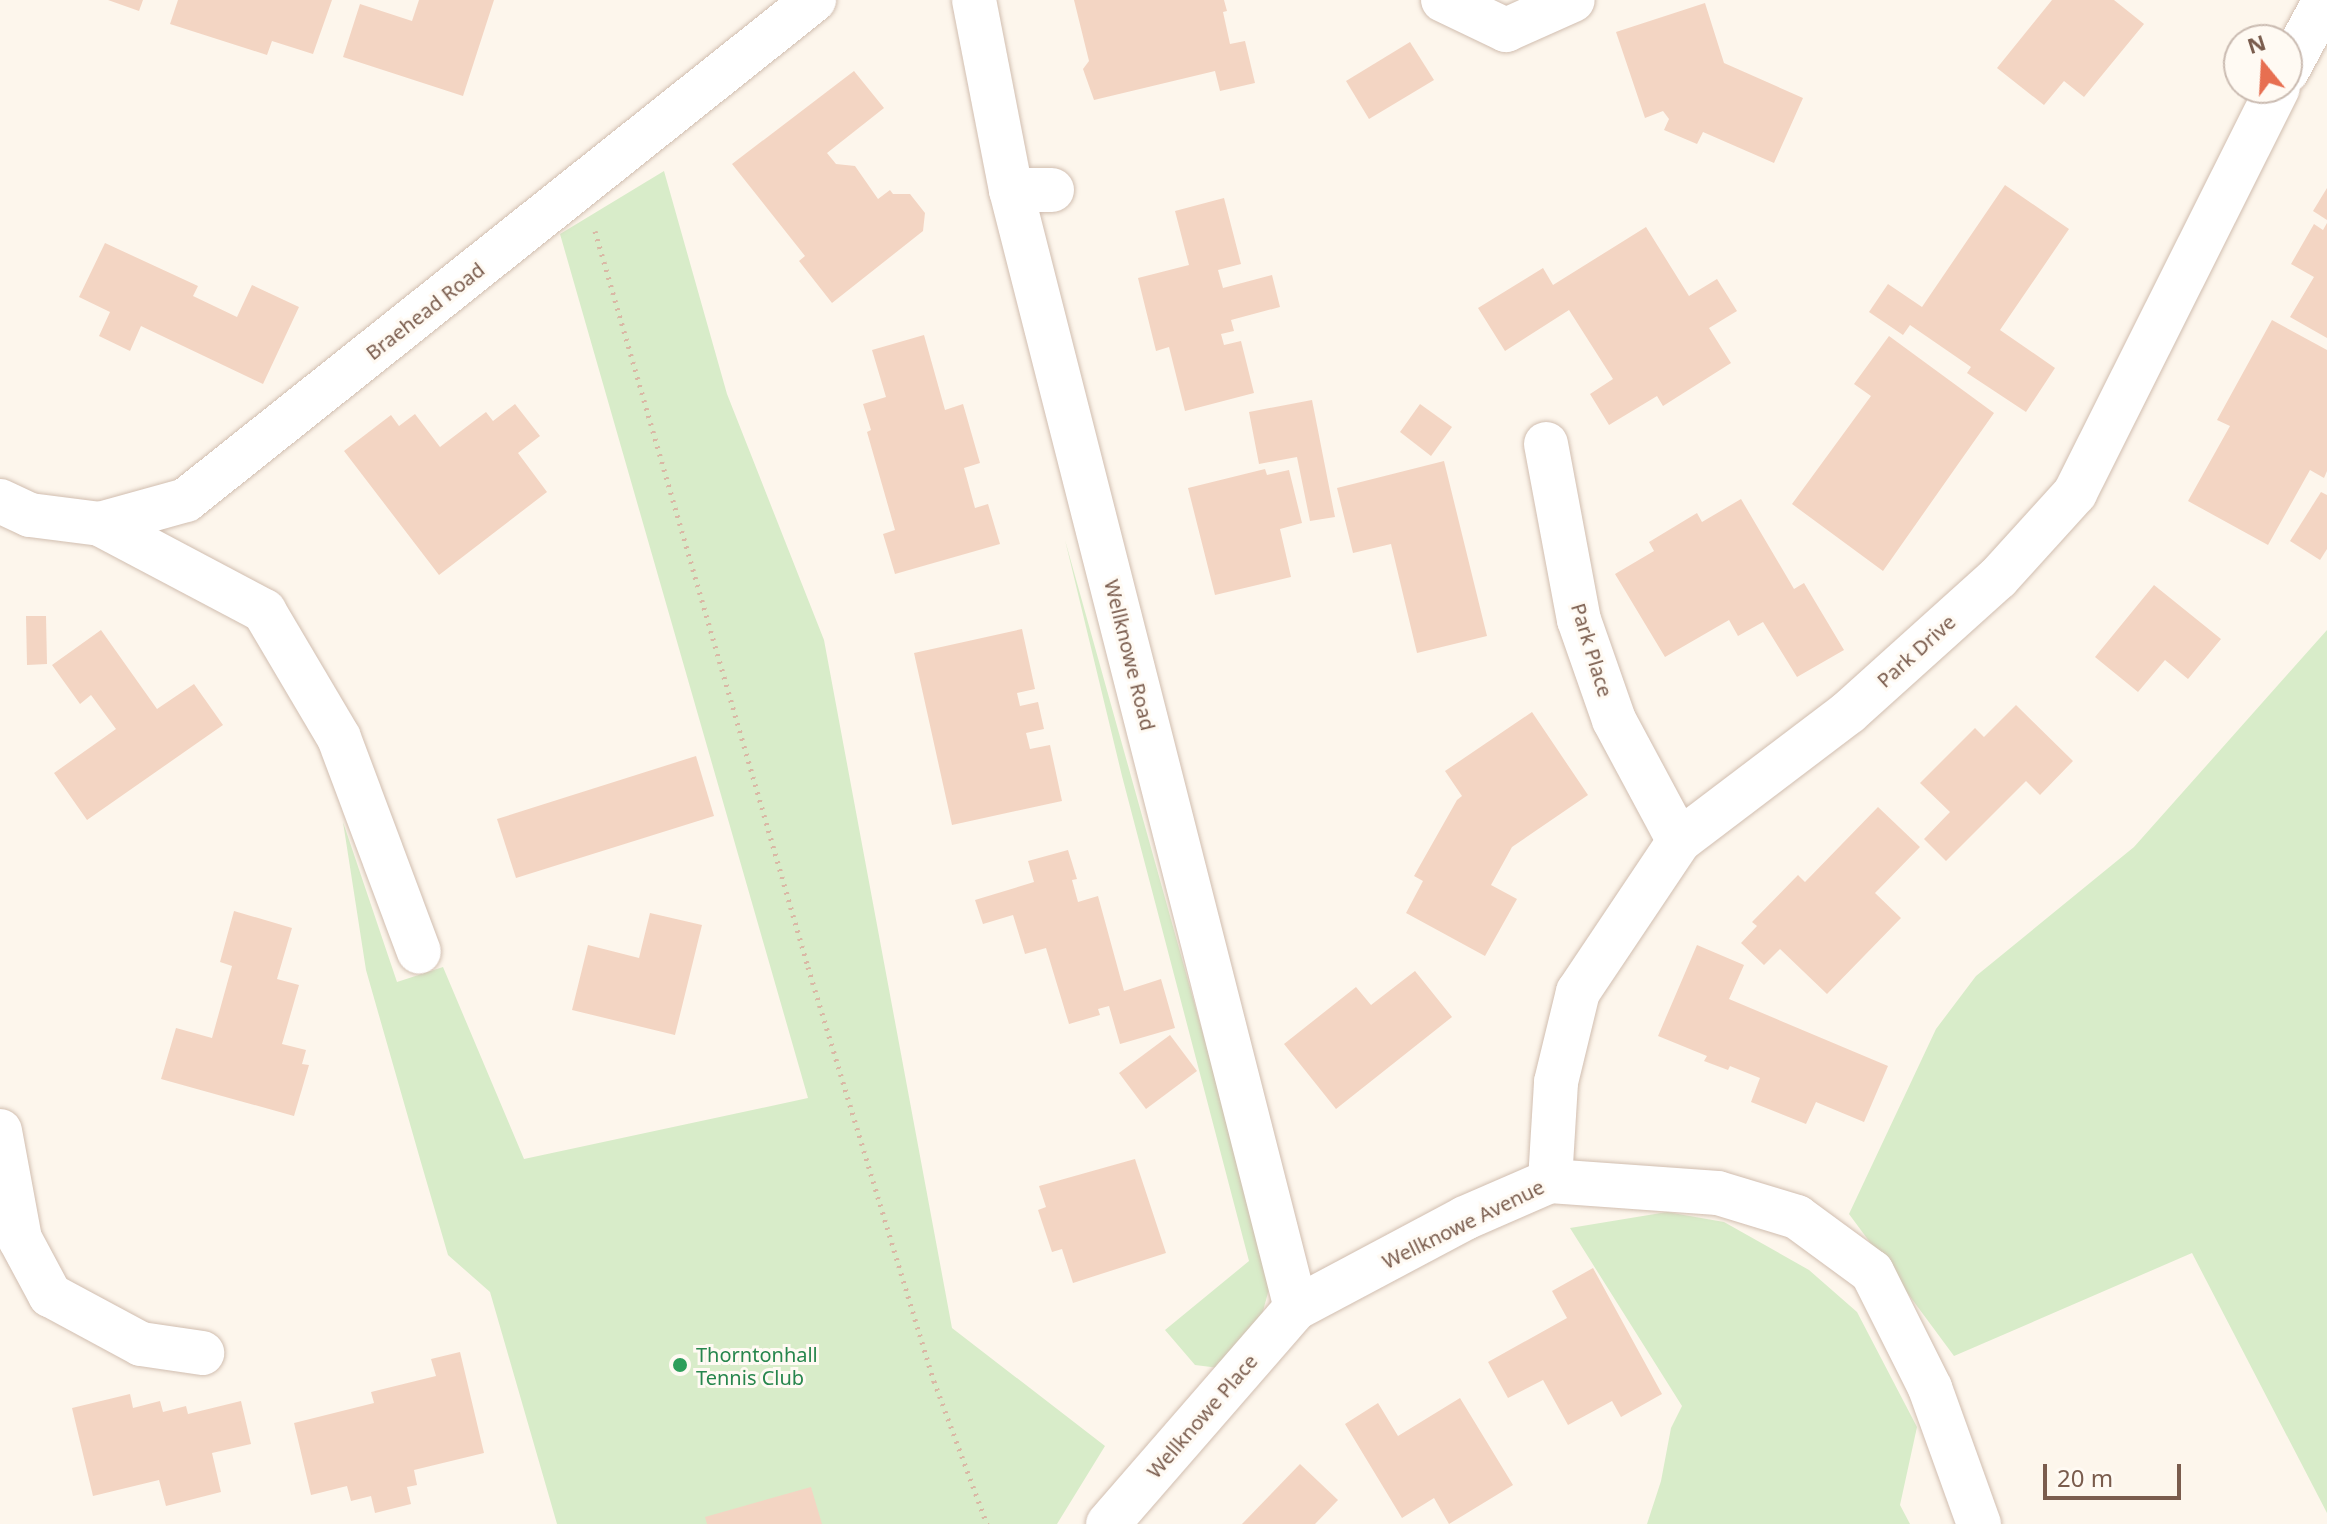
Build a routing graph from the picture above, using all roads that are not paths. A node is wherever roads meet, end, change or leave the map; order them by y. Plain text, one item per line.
1 (974, 0) edge
2 (1443, 0) edge
3 (1573, 0) edge
4 (2325, 0) edge
5 (797, 6) edge
6 (2303, 41) edge
7 (2270, 104) edge
8 (1546, 444) dead end
9 (0, 501) edge
10 (100, 524) junction
11 (1679, 841) junction
12 (419, 952) dead end
13 (0, 1131) edge
14 (1550, 1181) junction
15 (1296, 1308) junction
16 (202, 1353) dead end
17 (1108, 1524) edge
18 (1979, 1524) edge

1 - 15 street, Wellknowe Road
2 - 3 street
4 - 6 street
5 - 10 street, Braehead Road
7 - 11 street, Park Drive
8 - 11 street, Park Place
9 - 10 street, Braehead Road
10 - 12 street
11 - 14 street, Park Drive
13 - 16 street
14 - 15 street, Wellknowe Avenue
14 - 18 street, Wellknowe Avenue
15 - 17 street, Wellknowe Place

